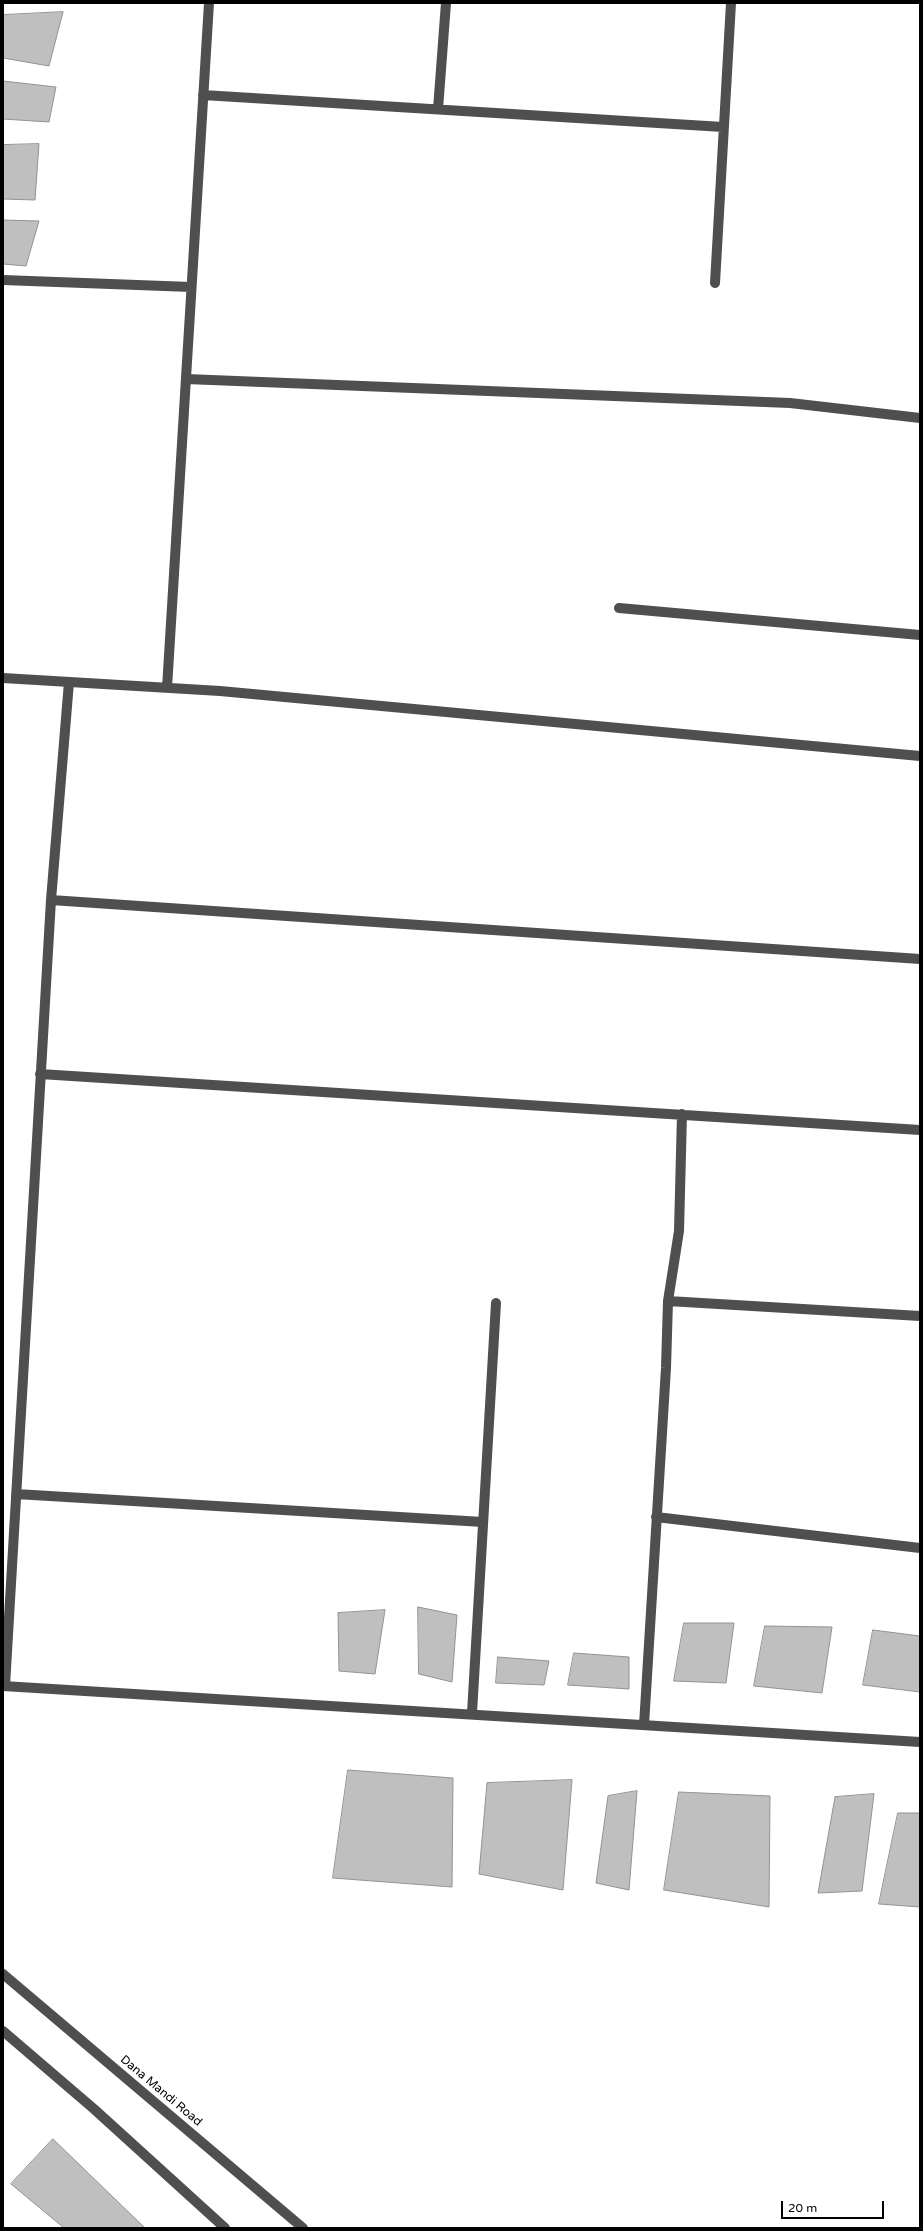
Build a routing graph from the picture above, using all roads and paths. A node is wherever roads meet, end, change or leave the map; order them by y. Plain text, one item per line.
1 (209, 3) edge
2 (446, 3) edge
3 (731, 3) edge
4 (203, 95) junction
5 (438, 109) junction
6 (723, 127) junction
7 (3, 280) edge
8 (715, 283) dead end
9 (192, 288) junction
10 (186, 379) junction
11 (920, 418) edge
12 (619, 608) dead end
13 (920, 635) edge
14 (3, 678) edge
15 (69, 682) junction
16 (167, 688) junction
17 (920, 756) edge
18 (51, 900) junction
19 (920, 959) edge
20 (40, 1074) junction
21 (682, 1114) junction
22 (920, 1130) edge
23 (668, 1301) junction
24 (496, 1303) dead end
25 (920, 1316) edge
26 (16, 1494) junction
27 (656, 1517) junction
28 (483, 1522) junction
29 (920, 1548) edge
30 (4, 1686) edge
31 (472, 1713) junction
32 (644, 1725) junction
33 (920, 1742) edge
34 (3, 1974) edge
35 (3, 2031) edge
36 (225, 2228) edge
37 (303, 2228) edge

1 - 4 street
2 - 5 street
3 - 6 street
4 - 5 street
4 - 9 street
5 - 6 street
6 - 8 street
7 - 9 street
9 - 10 street
10 - 11 street
10 - 16 street
12 - 13 street
14 - 15 street
15 - 16 street
15 - 18 street
16 - 17 street
18 - 19 street
18 - 20 street
20 - 21 street
20 - 26 street
21 - 22 street
21 - 23 street
23 - 25 street
23 - 27 street
24 - 28 street
26 - 28 street
26 - 30 street
27 - 29 street
27 - 32 street
28 - 31 street
30 - 31 street
31 - 32 street
32 - 33 street
34 - 37 street, Dana Mandi Road
35 - 36 street

